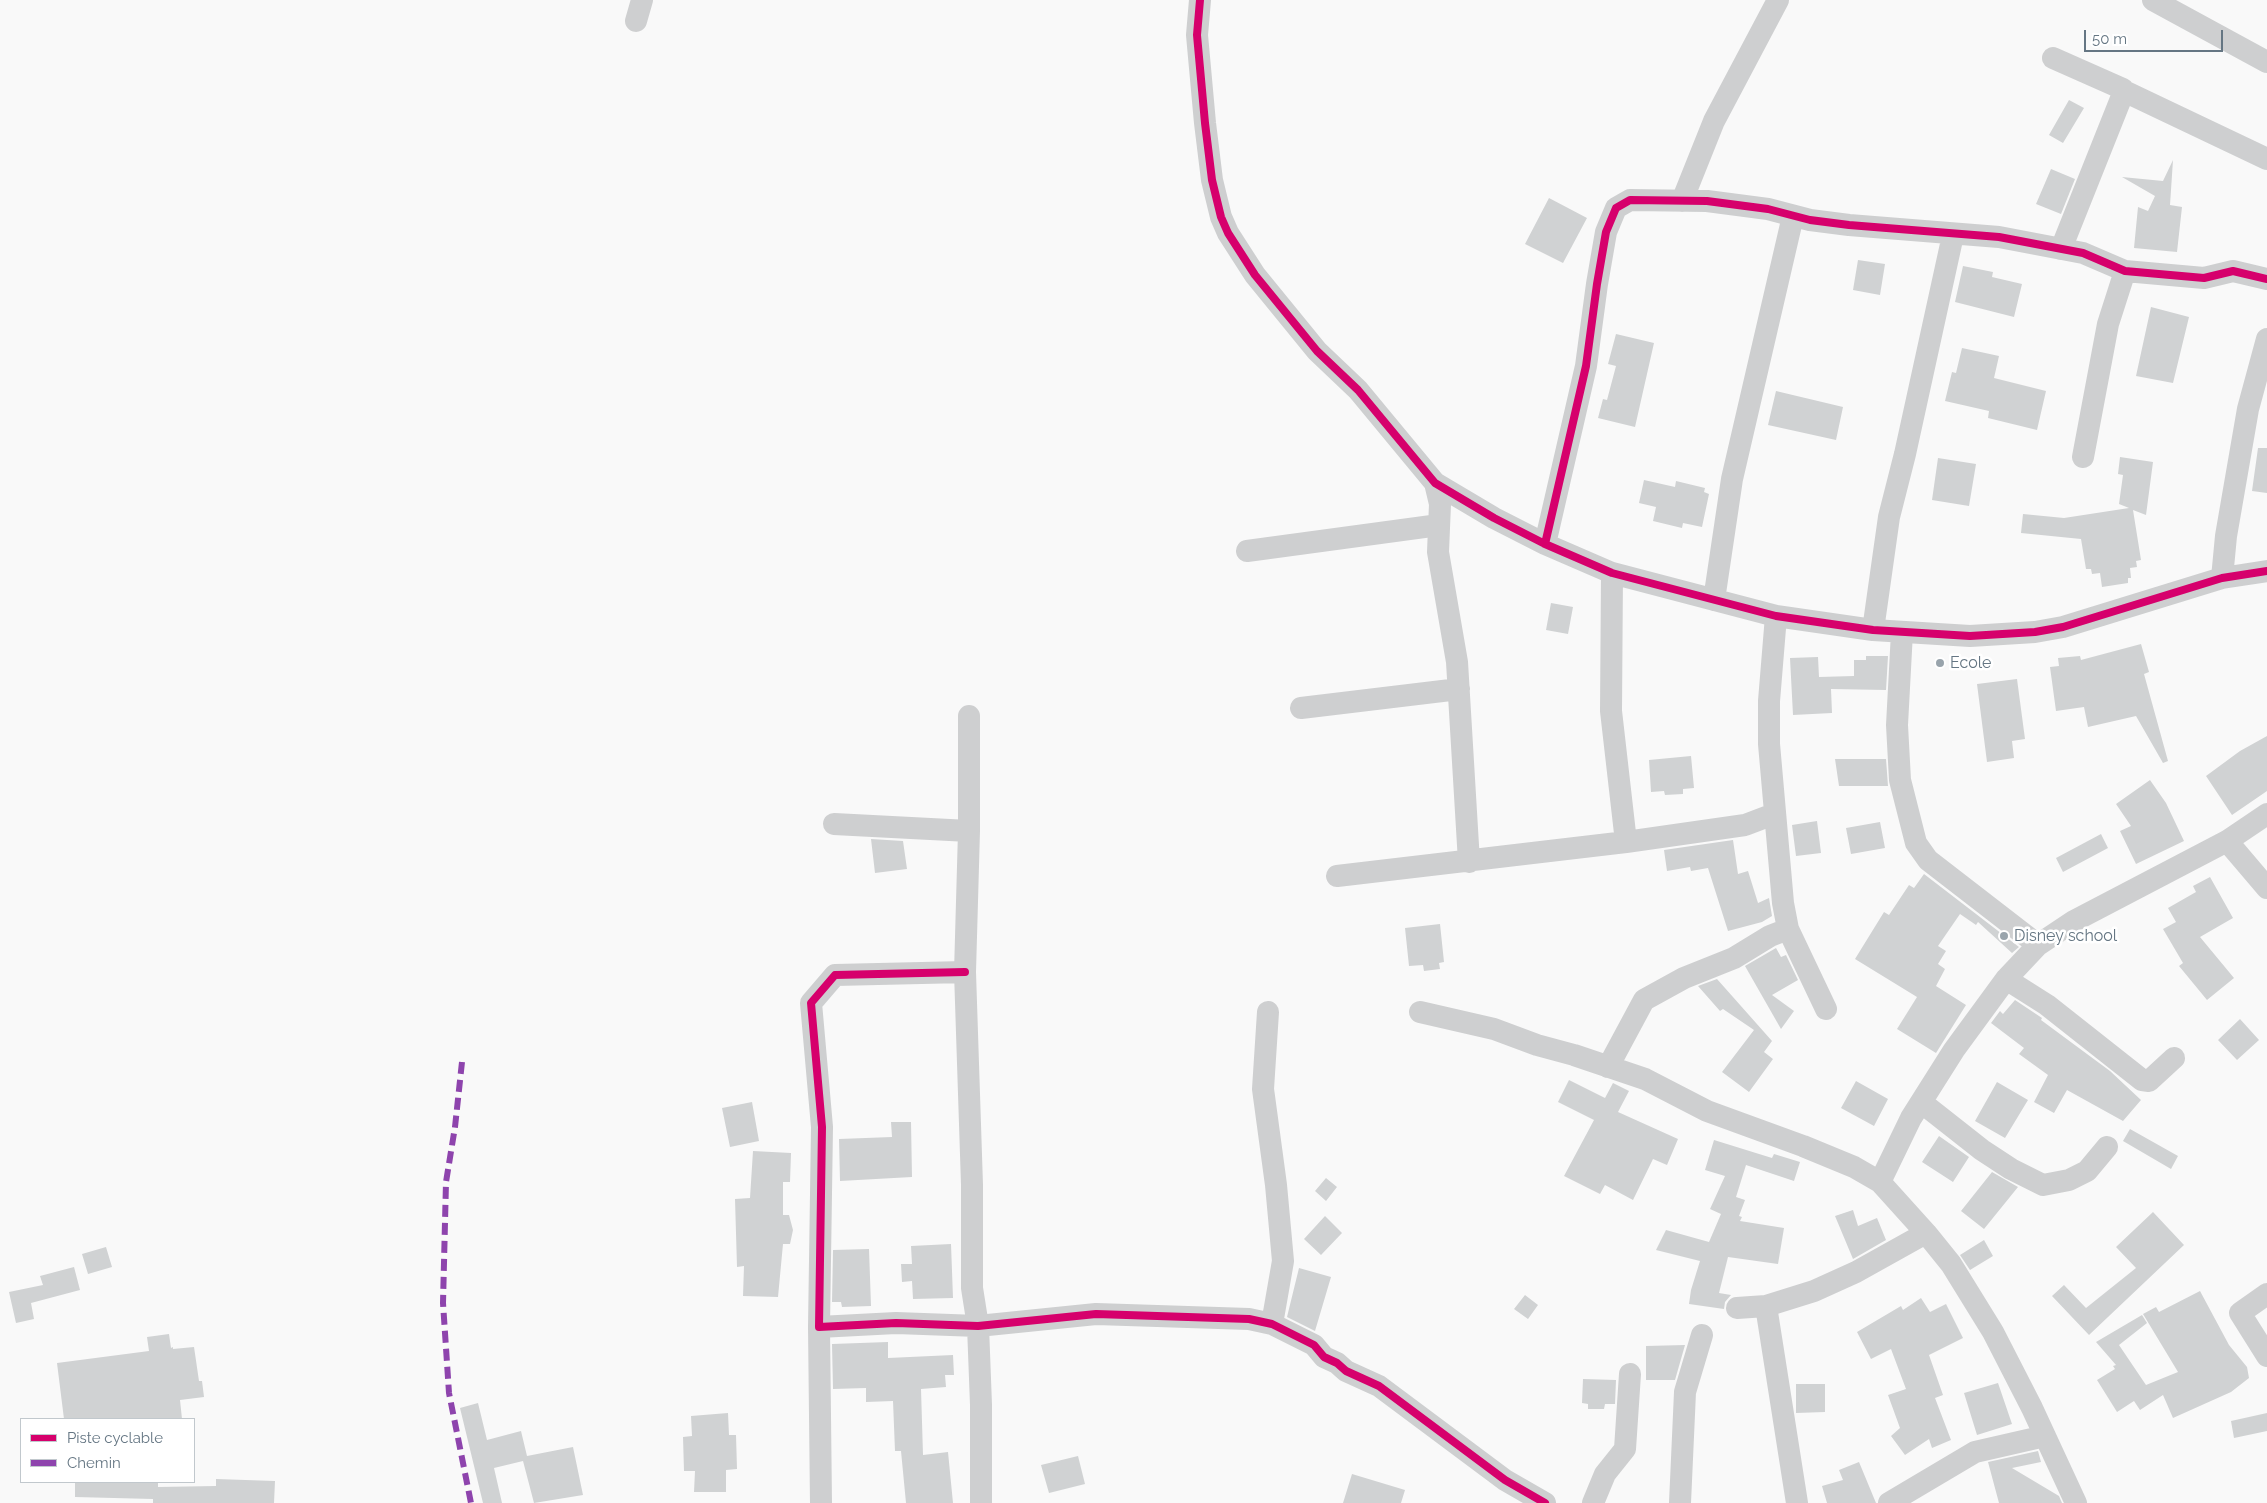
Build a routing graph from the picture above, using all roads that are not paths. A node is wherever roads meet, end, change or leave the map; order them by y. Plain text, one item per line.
1 (642, 0) edge
2 (1200, 0) edge
3 (1778, 0) edge
4 (2153, 0) edge
5 (636, 21) dead end
6 (2053, 58) dead end
7 (2267, 62) edge
8 (2124, 91) junction
9 (2267, 159) edge
10 (1682, 200) junction
11 (1793, 216) junction
12 (1953, 235) junction
13 (2061, 249) junction
14 (2125, 272) junction
15 (2263, 273) edge
16 (2267, 339) edge
17 (2083, 457) dead end
18 (1435, 483) junction
19 (1439, 525) junction
20 (1545, 544) junction
21 (1247, 552) dead end
22 (2267, 571) edge
23 (1612, 573) junction
24 (2222, 578) junction
25 (1714, 600) junction
26 (1776, 616) junction
27 (1872, 630) junction
28 (1902, 632) junction
29 (1459, 689) junction
30 (1301, 708) dead end
31 (968, 716) dead end
32 (1774, 814) junction
33 (2267, 814) edge
34 (834, 824) dead end
35 (968, 830) junction
36 (2227, 841) junction
37 (1626, 842) junction
38 (1469, 862) junction
39 (1338, 876) dead end
40 (2267, 888) edge
41 (1788, 928) junction
42 (2038, 945) junction
43 (965, 972) junction
44 (2006, 978) junction
45 (1826, 1009) dead end
46 (1268, 1012) dead end
47 (1420, 1012) dead end
48 (2174, 1058) dead end
49 (1608, 1067) junction
50 (1921, 1102) junction
51 (2107, 1147) dead end
52 (1880, 1182) junction
53 (1926, 1233) junction
54 (2267, 1294) edge
55 (1766, 1306) junction
56 (1736, 1308) dead end
57 (1272, 1324) junction
58 (978, 1326) junction
59 (819, 1327) junction
60 (1702, 1335) dead end
61 (2267, 1356) edge
62 (1630, 1374) dead end
63 (2045, 1436) junction
64 (821, 1503) edge
65 (981, 1503) edge
66 (1545, 1503) edge
67 (1593, 1503) edge
68 (1680, 1503) edge
69 (1797, 1503) edge
70 (1889, 1503) edge
71 (2076, 1503) edge

1 - 5 street
2 - 18 street
3 - 10 street
4 - 7 street
6 - 8 street
8 - 9 street
8 - 13 street
10 - 11 street
10 - 20 street
11 - 12 street
11 - 25 street
12 - 13 street
12 - 27 street
13 - 14 street
14 - 15 street
14 - 17 street
16 - 24 street
18 - 19 street
18 - 20 street
19 - 21 street
19 - 29 street
20 - 23 street
22 - 24 street
23 - 25 street
23 - 37 street
24 - 28 street
25 - 26 street
26 - 27 street
26 - 32 street
27 - 28 street
28 - 42 street
29 - 30 street
29 - 38 street
31 - 35 street
32 - 37 street
32 - 41 street
33 - 36 street
34 - 35 street
35 - 43 street
36 - 40 street
36 - 42 street
37 - 38 street
38 - 39 street
41 - 45 street
41 - 49 street
42 - 44 street
43 - 58 street
43 - 59 street
44 - 48 street
44 - 50 street
46 - 57 street
47 - 49 street
49 - 52 street
50 - 51 street
50 - 52 street
52 - 53 street
53 - 55 street
53 - 63 street
54 - 61 street
55 - 56 street
55 - 69 street
57 - 58 street
57 - 66 street
58 - 59 street
58 - 65 street
59 - 64 street
60 - 68 street
62 - 67 street
63 - 70 street
63 - 71 street

